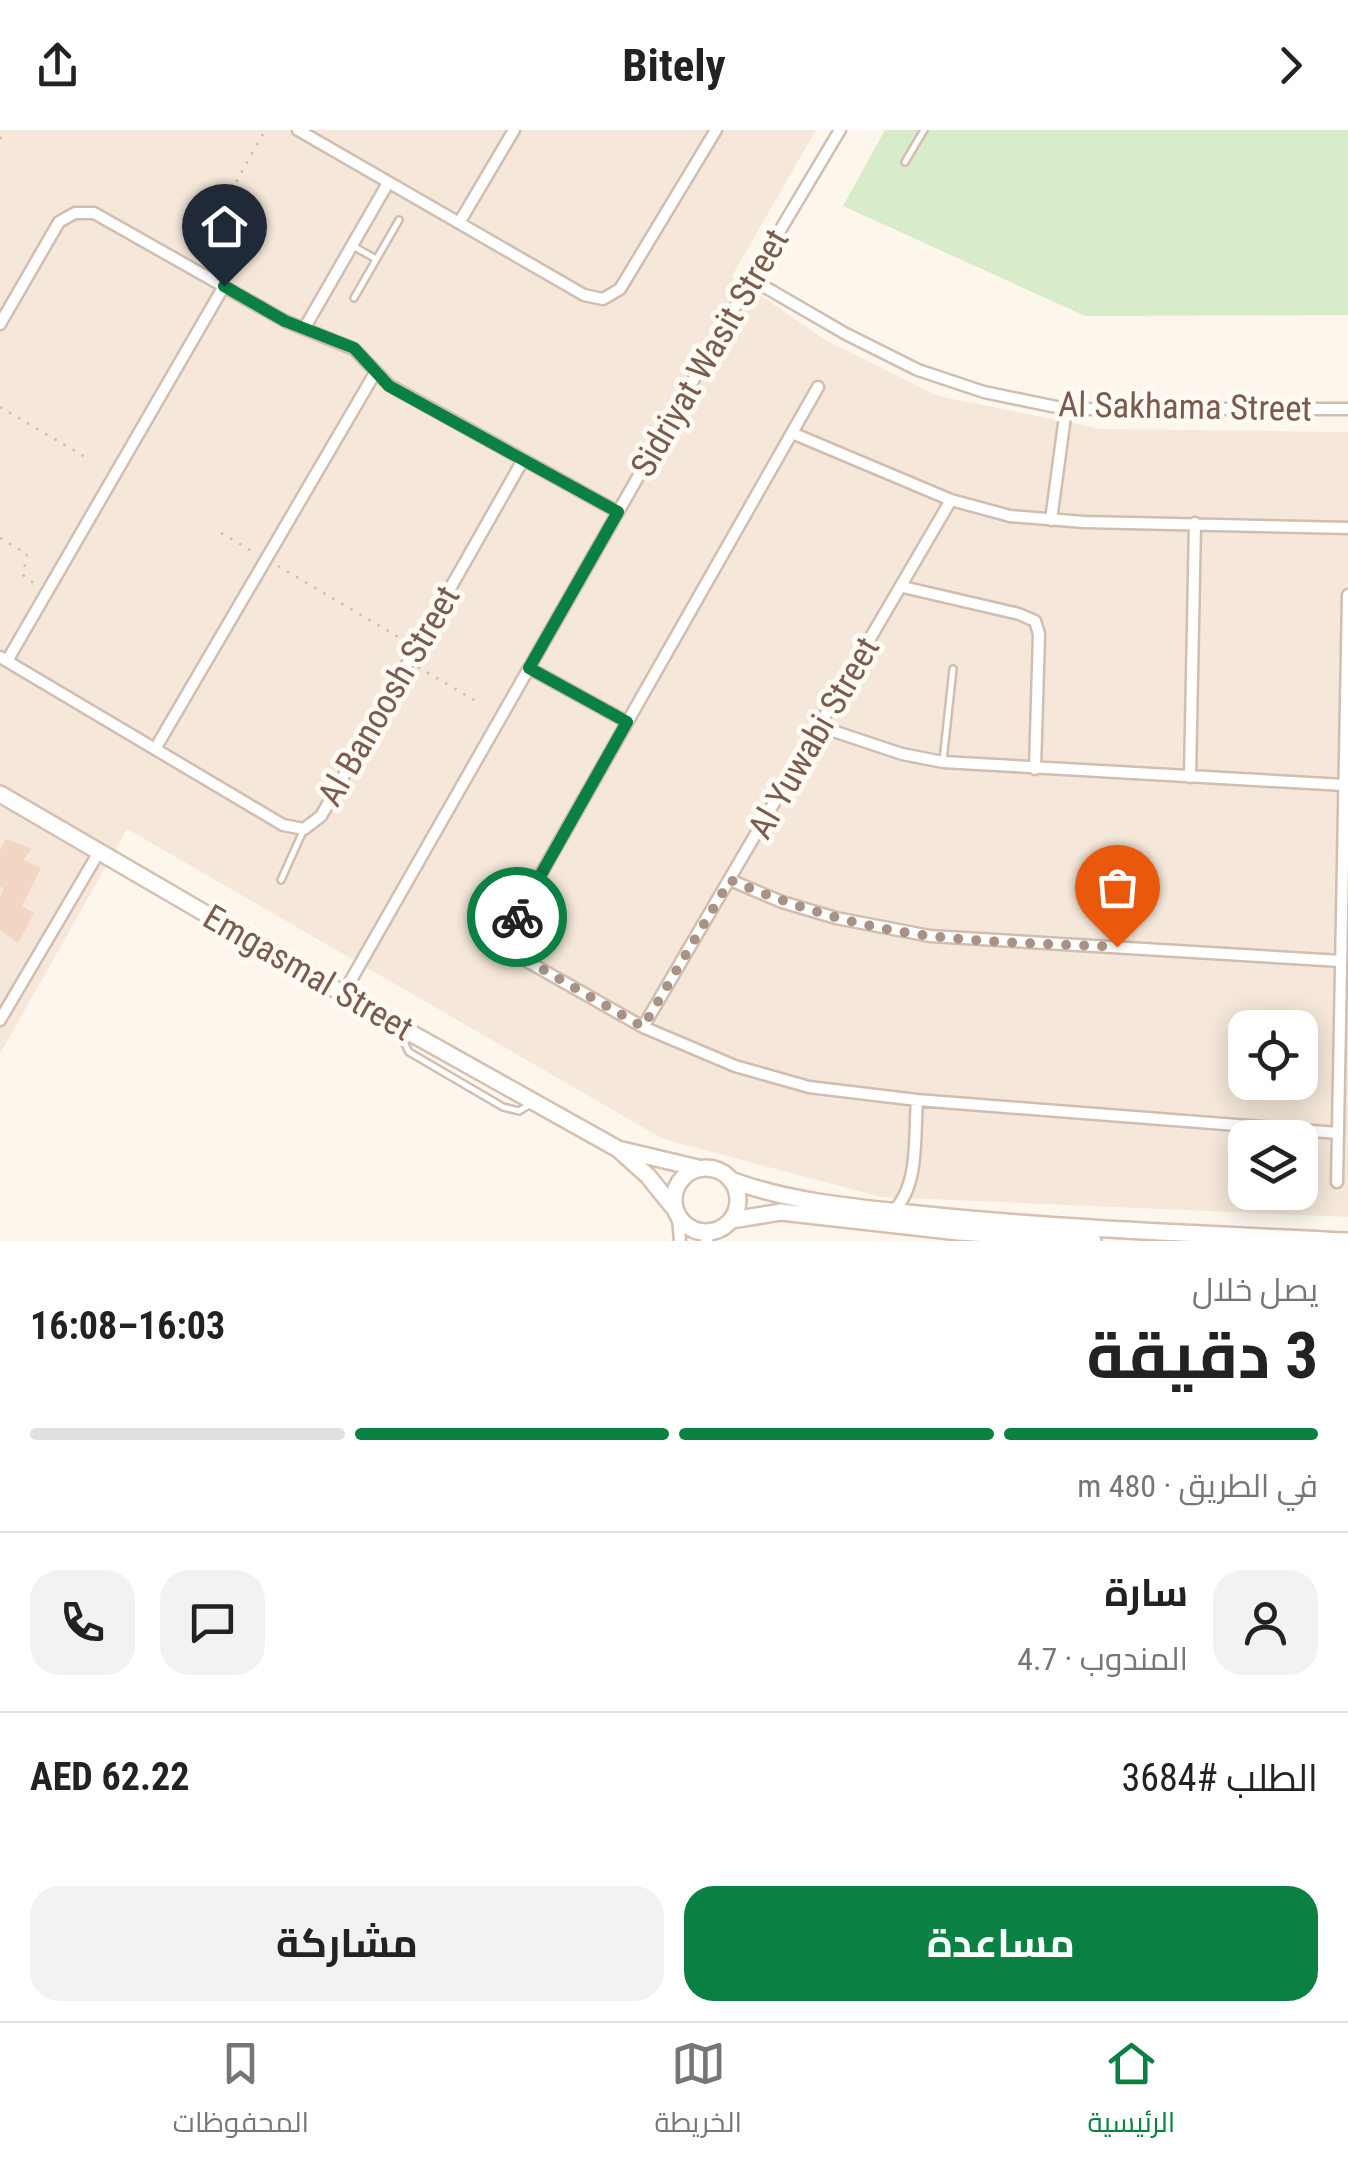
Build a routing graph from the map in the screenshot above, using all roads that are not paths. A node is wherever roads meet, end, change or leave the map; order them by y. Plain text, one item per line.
1 (298, 130) edge
2 (514, 130) edge
3 (716, 130) edge
4 (840, 130) edge
5 (924, 130) edge
6 (312, 134) edge
7 (905, 162) dead end
8 (388, 183) junction
9 (399, 220) dead end
10 (459, 223) junction
11 (353, 246) junction
12 (376, 260) junction
13 (751, 279) junction
14 (224, 286) junction
15 (354, 298) dead end
16 (0, 324) edge
17 (304, 329) junction
18 (375, 373) junction
19 (818, 387) dead end
20 (1066, 409) junction
21 (1348, 409) edge
22 (792, 433) junction
23 (523, 460) junction
24 (951, 500) junction
25 (618, 512) junction
26 (1051, 520) junction
27 (1195, 523) junction
28 (1348, 528) edge
29 (902, 587) junction
30 (1348, 596) edge
31 (4, 659) edge
32 (529, 668) junction
33 (952, 669) dead end
34 (627, 722) junction
35 (821, 727) junction
36 (155, 749) junction
37 (942, 762) junction
38 (1036, 769) junction
39 (1190, 777) junction
40 (1344, 785) junction
41 (0, 794) edge
42 (304, 829) junction
43 (99, 852) junction
44 (281, 880) dead end
45 (730, 880) junction
46 (1341, 962) junction
47 (343, 994) junction
48 (0, 1020) edge
49 (643, 1027) junction
50 (917, 1100) junction
51 (1338, 1133) junction
52 (618, 1149) junction
53 (698, 1168) junction
54 (732, 1180) junction
55 (1336, 1182) dead end
56 (910, 1184) junction
57 (676, 1212) junction
58 (892, 1212) junction
59 (924, 1214) junction
60 (732, 1220) junction
61 (708, 1237) edge
62 (680, 1241) edge
63 (1080, 1241) edge
64 (1093, 1241) edge
65 (1346, 1241) edge

1 - 6 street
2 - 10 street
3 - 10 street
4 - 13 street, Sidriyat Wasit Street
5 - 7 lane
6 - 8 street
8 - 10 street
8 - 11 street
9 - 12 lane
11 - 12 lane
11 - 17 street
12 - 15 lane
13 - 20 street, Al Sakhama Street
13 - 25 street, Sidriyat Wasit Street
14 - 16 street
14 - 17 street
14 - 31 street
17 - 18 street
18 - 23 street
18 - 36 street
19 - 22 street
20 - 21 street, Al Sakhama Street
20 - 26 street
22 - 24 street
22 - 34 street
23 - 25 street
23 - 42 street, Al Banoosh Street
24 - 26 street
24 - 29 street, Al Yuwabi Street
25 - 32 street, Sidriyat Wasit Street
26 - 27 street
27 - 28 street
27 - 39 street
29 - 35 street, Al Yuwabi Street
29 - 38 street
30 - 40 street
31 - 36 street, Al Banoosh Street
32 - 34 street
32 - 47 street, Sidriyat Wasit Street
33 - 37 lane
34 - 49 street
35 - 37 street
35 - 45 street, Al Yuwabi Street
36 - 42 street, Al Banoosh Street
37 - 38 street
38 - 39 street
39 - 40 street
40 - 46 street
41 - 43 street, Emgasmal Street
42 - 44 lane
43 - 47 street, Emgasmal Street
43 - 48 street
45 - 46 street
45 - 49 street, Al Yuwabi Street
46 - 51 street
47 - 52 street, Emgasmal Street
49 - 50 street
50 - 51 street
50 - 56 street
51 - 55 street
52 - 53 street, Emgasmal Street
52 - 57 street, Emgasmal Street
53 - 54 street
53 - 57 street
54 - 58 street
54 - 60 street
56 - 58 street
56 - 59 street
57 - 61 street
57 - 62 street
58 - 59 street
59 - 65 street
60 - 61 street
60 - 63 street
63 - 64 street

